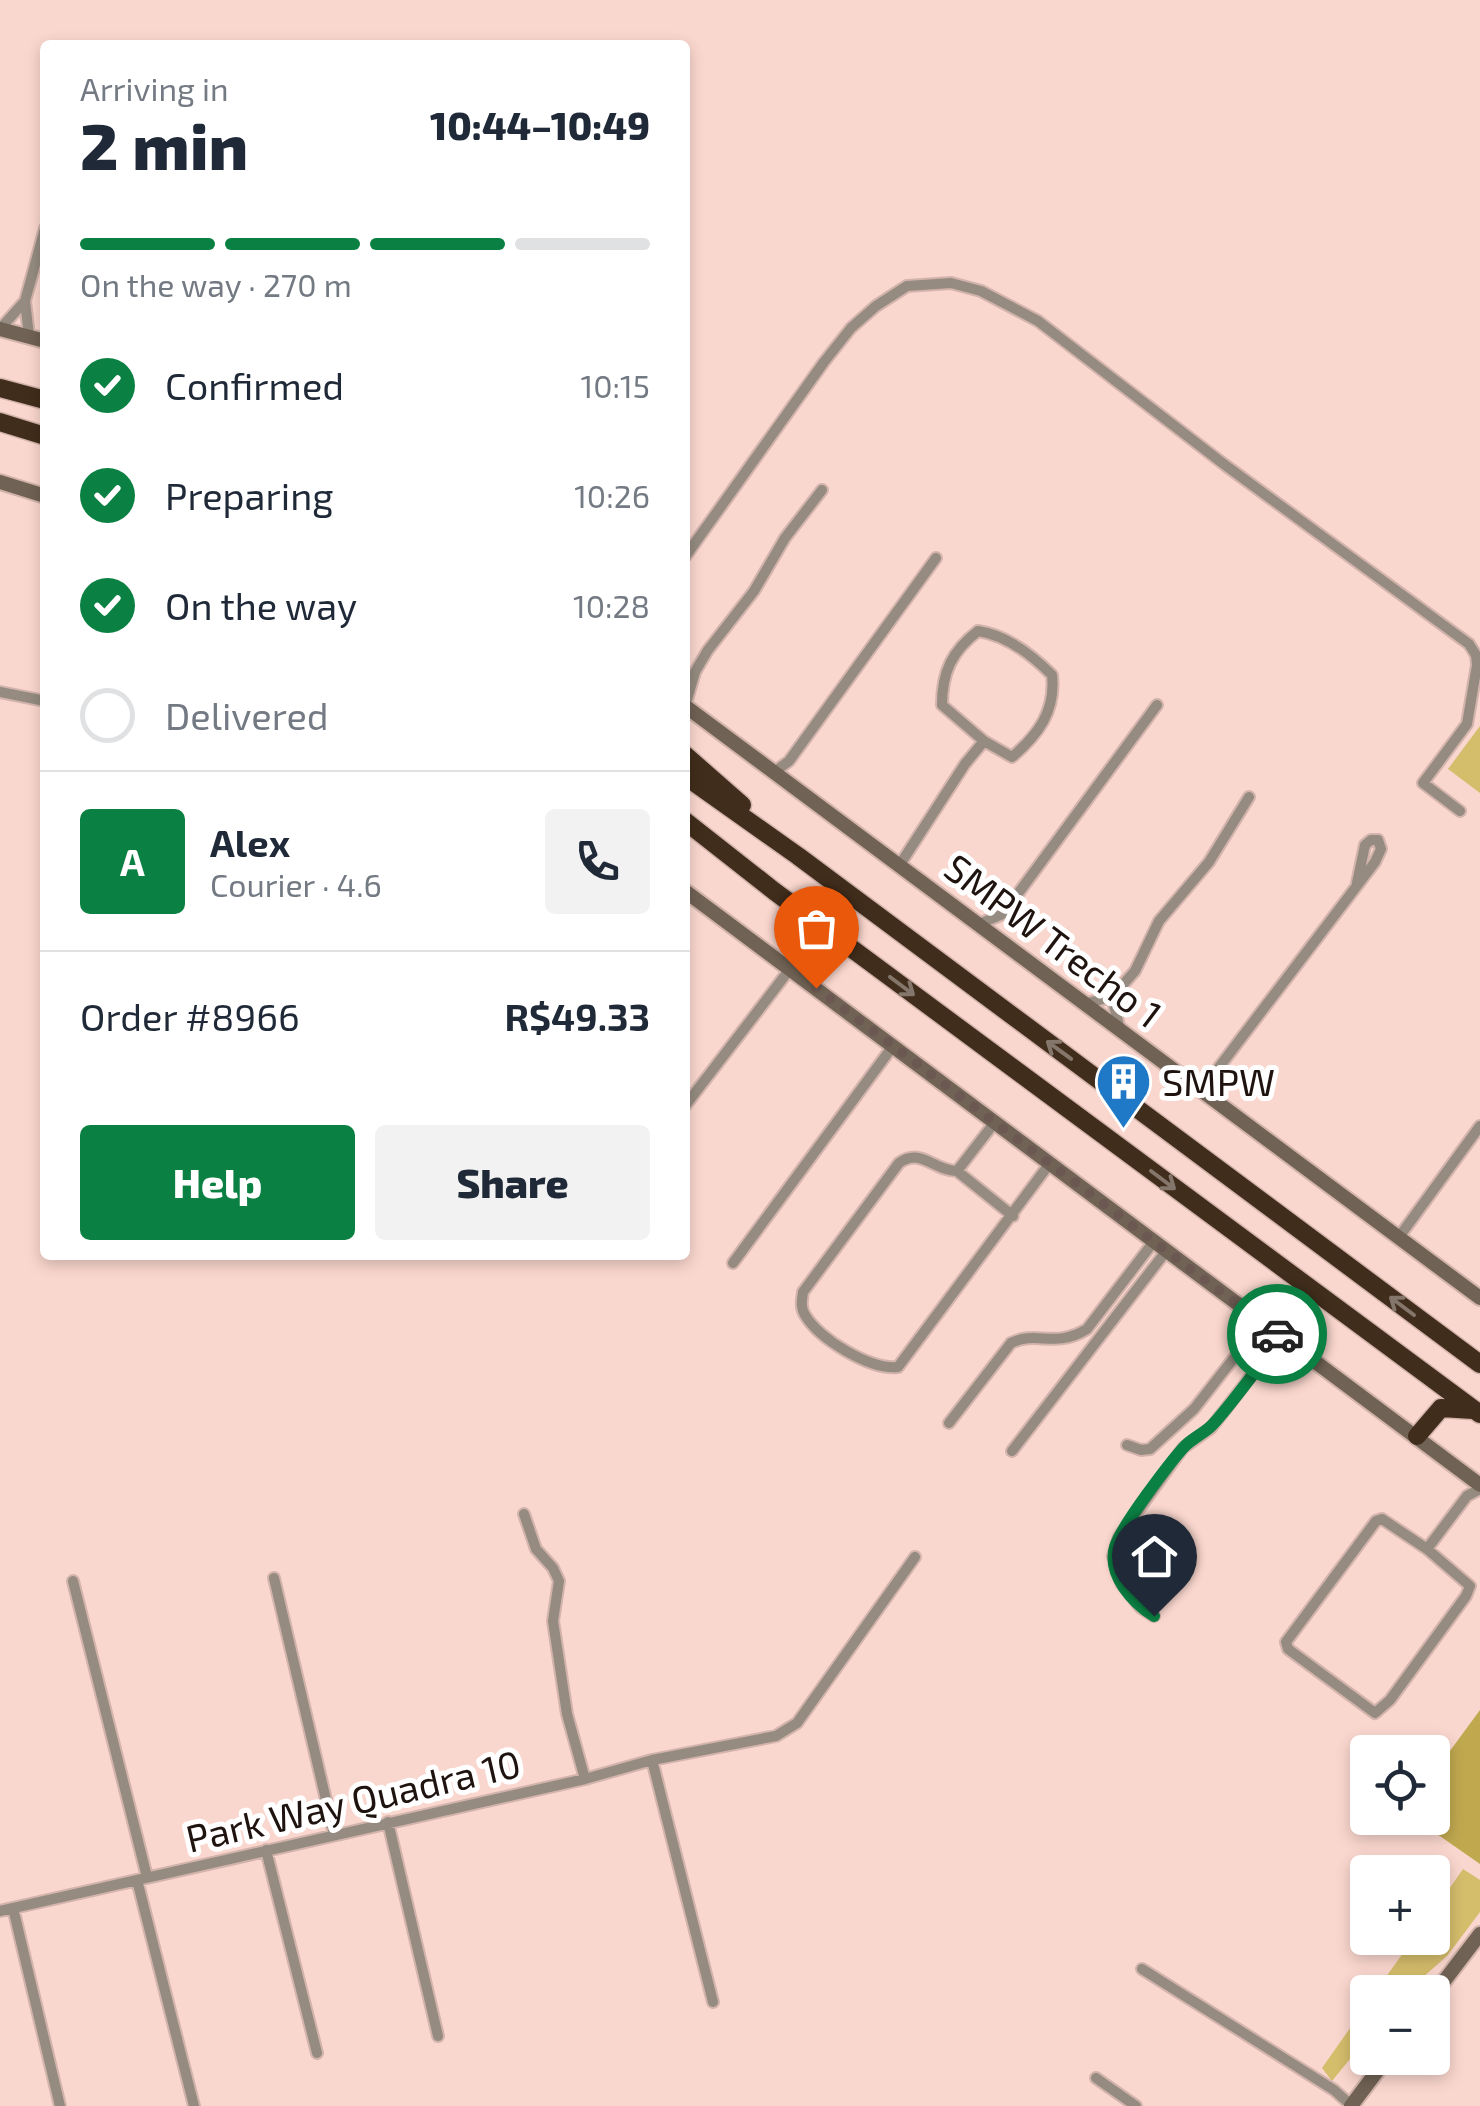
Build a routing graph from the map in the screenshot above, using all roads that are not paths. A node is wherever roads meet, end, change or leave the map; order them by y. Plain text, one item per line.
1 (40, 246) edge
2 (25, 302) junction
3 (0, 329) edge
4 (29, 336) junction
5 (40, 339) edge
6 (0, 388) edge
7 (40, 398) edge
8 (0, 422) edge
9 (40, 434) edge
10 (0, 482) edge
11 (822, 490) dead end
12 (40, 494) edge
13 (690, 549) edge
14 (936, 558) dead end
15 (690, 673) edge
16 (0, 692) edge
17 (40, 700) edge
18 (1157, 705) dead end
19 (690, 710) edge
20 (984, 742) junction
21 (690, 759) edge
22 (779, 777) junction
23 (690, 780) edge
24 (1249, 797) dead end
25 (1460, 810) dead end
26 (690, 825) edge
27 (690, 839) edge
28 (798, 856) junction
29 (900, 866) junction
30 (1357, 882) dead end
31 (774, 891) junction
32 (690, 897) edge
33 (1002, 914) junction
34 (978, 924) junction
35 (1000, 940) junction
36 (790, 969) junction
37 (1112, 997) junction
38 (1086, 1004) junction
39 (1120, 1030) junction
40 (893, 1046) junction
41 (1201, 1090) junction
42 (690, 1099) edge
43 (995, 1122) junction
44 (1480, 1126) edge
45 (1050, 1163) junction
46 (957, 1171) junction
47 (1013, 1216) junction
48 (1399, 1237) junction
49 (1161, 1245) junction
50 (732, 1263) dead end
51 (1480, 1298) edge
52 (1262, 1322) junction
53 (1282, 1337) junction
54 (1480, 1364) edge
55 (1425, 1374) junction
56 (1477, 1412) edge
57 (949, 1422) dead end
58 (1414, 1434) junction
59 (1126, 1445) dead end
60 (1012, 1451) dead end
61 (1477, 1484) edge
62 (524, 1514) dead end
63 (1427, 1549) junction
64 (915, 1557) dead end
65 (274, 1578) dead end
66 (72, 1582) dead end
67 (1154, 1616) dead end
68 (652, 1760) junction
69 (585, 1779) junction
70 (388, 1822) junction
71 (334, 1834) junction
72 (266, 1850) junction
73 (142, 1878) junction
74 (13, 1908) junction
75 (0, 1911) edge
76 (1480, 1934) edge
77 (1142, 1969) dead end
78 (1449, 1975) edge
79 (713, 2002) dead end
80 (438, 2036) dead end
81 (317, 2053) dead end
82 (1374, 2075) edge
83 (1096, 2078) dead end
84 (60, 2106) edge
85 (194, 2106) edge
86 (1136, 2106) edge
87 (1351, 2106) edge

1 - 2 street
2 - 3 street
2 - 4 street
3 - 4 street
4 - 5 street
6 - 7 highway
8 - 9 highway
10 - 12 street
11 - 15 street
13 - 25 street
14 - 22 street
16 - 17 street
18 - 33 street
19 - 22 street, SMPW Trecho 1
20 - 20 street
20 - 29 street
21 - 28 highway
22 - 29 street, SMPW Trecho 1
23 - 28 highway
24 - 37 street
26 - 31 highway
27 - 31 highway
54 -> 28 highway
29 - 34 street, SMPW Trecho 1
30 - 41 street
31 -> 55 highway
32 - 36 street
33 - 34 street
33 - 35 street
34 - 35 street, SMPW Trecho 1
35 - 38 street, SMPW Trecho 1
36 - 40 street
36 - 42 street
37 - 38 street
37 - 39 street
38 - 39 street, SMPW Trecho 1
39 - 41 street, SMPW Trecho 1
40 - 43 street
40 - 50 street
41 - 48 street, SMPW Trecho 1
43 - 45 street
43 - 46 street
44 - 48 street
45 - 47 street
45 - 49 street
46 - 47 street
46 - 47 street
48 - 51 street, SMPW Trecho 1
49 - 52 street
49 - 57 street
49 - 60 street
52 - 53 street
52 - 59 street
53 - 58 street
53 - 67 street
55 - 56 highway
55 - 58 highway
56 - 58 highway
58 - 61 street
61 - 63 street
62 - 69 street
63 - 63 street
64 - 68 street, Park Way Quadra 10
65 - 71 street
66 - 73 street
68 - 69 street, Park Way Quadra 10
68 - 79 street
69 - 70 street, Park Way Quadra 10
70 - 71 street, Park Way Quadra 10
70 - 80 street
71 - 72 street, Park Way Quadra 10
72 - 73 street, Park Way Quadra 10
72 - 81 street
73 - 74 street, Park Way Quadra 10
73 - 85 street
74 - 75 street, Park Way Quadra 10
74 - 84 street
76 - 78 street
77 - 87 street
82 - 87 street
83 - 86 street

